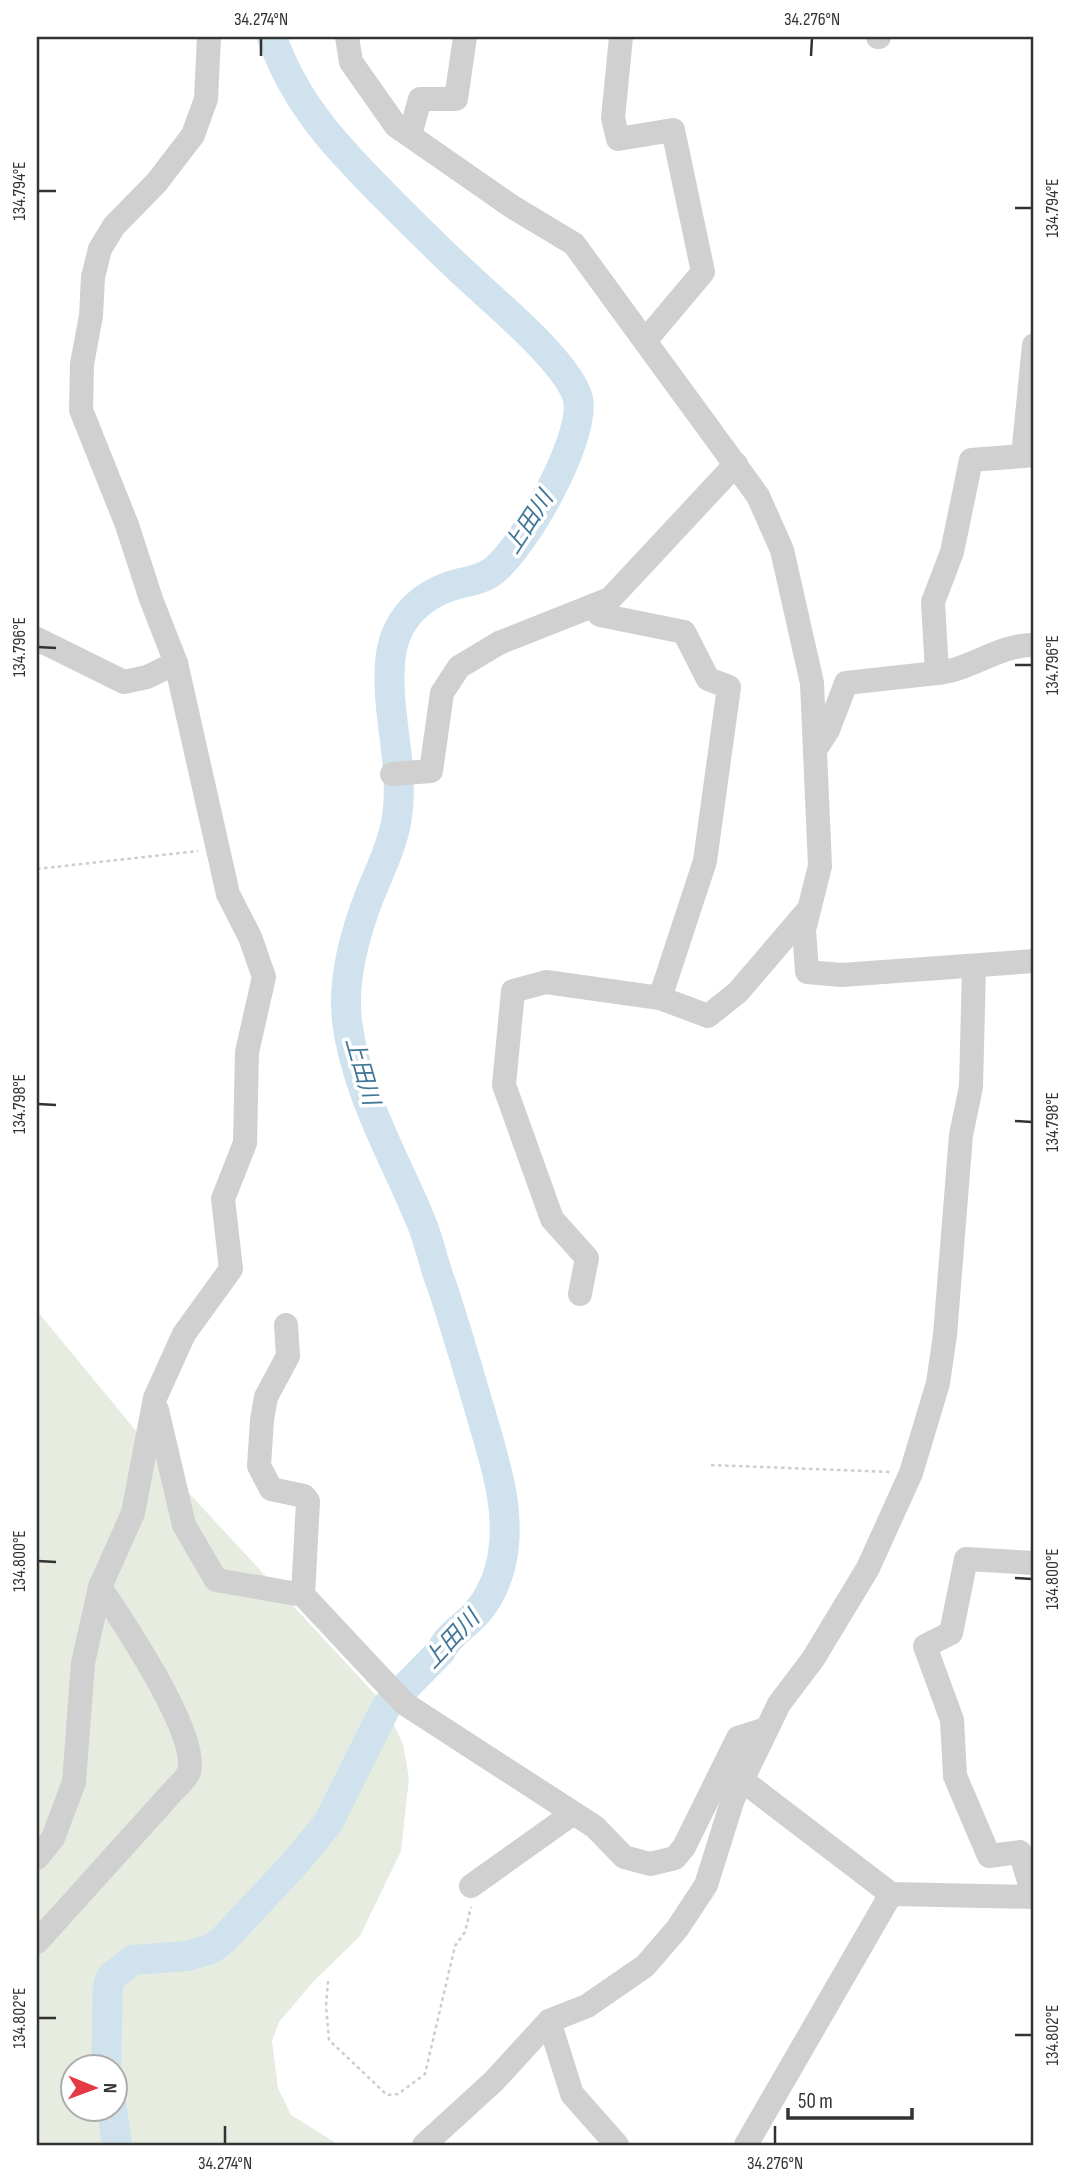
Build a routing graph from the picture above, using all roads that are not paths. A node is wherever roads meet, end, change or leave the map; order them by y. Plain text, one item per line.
1 (209, 37) edge
2 (347, 37) edge
3 (465, 37) edge
4 (621, 37) edge
5 (410, 135) junction
6 (645, 341) junction
7 (1034, 345) edge
8 (1029, 456) edge
9 (736, 464) junction
10 (592, 606) junction
11 (37, 639) edge
12 (1034, 645) edge
13 (176, 663) junction
14 (937, 673) junction
15 (816, 747) junction
16 (392, 775) dead end
17 (810, 908) junction
18 (1034, 961) edge
19 (974, 967) junction
20 (660, 999) junction
21 (580, 1294) dead end
22 (286, 1325) dead end
23 (155, 1398) junction
24 (1034, 1563) edge
25 (100, 1587) junction
26 (303, 1595) junction
27 (766, 1729) junction
28 (742, 1780) junction
29 (572, 1814) junction
30 (37, 1858) edge
31 (471, 1886) road end
32 (891, 1894) junction
33 (1034, 1897) edge
34 (37, 1942) edge
35 (549, 2021) junction
36 (424, 2145) edge
37 (617, 2145) edge
38 (746, 2145) edge

1 - 13 street
2 - 5 street
3 - 5 street
4 - 6 street
5 - 6 street
6 - 9 street
7 - 8 street
8 - 14 street
9 - 10 street
9 - 15 street
10 - 16 street
10 - 20 street
11 - 13 street
12 - 14 street
13 - 23 street
14 - 15 street
15 - 17 street
17 - 19 street
17 - 20 street
18 - 19 street
19 - 27 street
20 - 21 street
22 - 26 street
23 - 25 street
23 - 26 street
24 - 33 street
25 - 30 street
25 - 34 street
26 - 29 street
27 - 28 street
27 - 29 street
28 - 32 street
28 - 35 street
29 - 31 street
32 - 33 street
32 - 38 street
35 - 36 street
35 - 37 street

